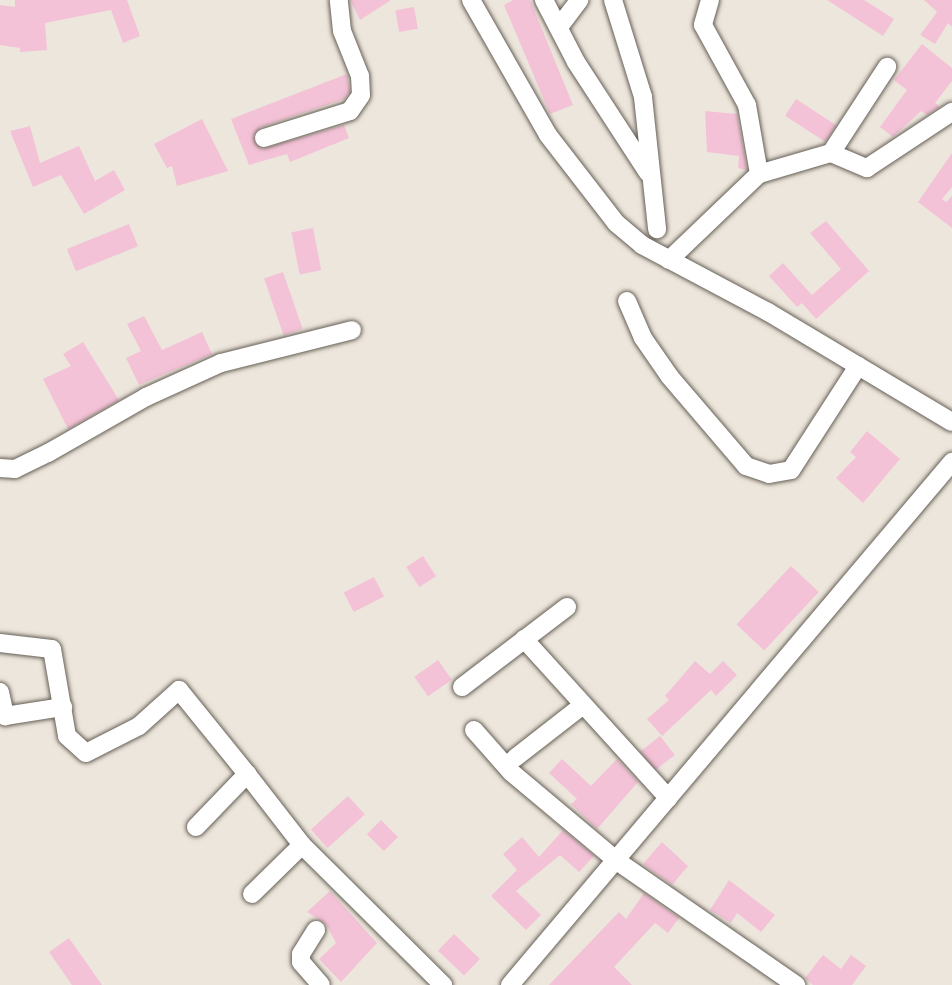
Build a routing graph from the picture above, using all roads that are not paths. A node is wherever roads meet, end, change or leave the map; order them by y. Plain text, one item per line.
1 (339, 0) edge
2 (471, 0) edge
3 (544, 0) edge
4 (613, 0) edge
5 (710, 0) edge
6 (574, 2) edge
7 (559, 27) junction
8 (887, 67) dead end
9 (952, 112) edge
10 (264, 138) dead end
11 (831, 153) junction
12 (759, 174) junction
13 (651, 177) junction
14 (657, 229) dead end
15 (669, 260) junction
16 (627, 301) dead end
17 (352, 330) dead end
18 (858, 366) junction
19 (952, 422) edge
20 (952, 462) edge
21 (0, 468) edge
22 (567, 607) dead end
23 (524, 639) junction
24 (0, 643) edge
25 (462, 687) dead end
26 (0, 692) edge
27 (583, 705) junction
28 (63, 707) junction
29 (474, 730) dead end
30 (515, 758) dead end
31 (247, 774) junction
32 (668, 798) junction
33 (196, 827) dead end
34 (303, 845) junction
35 (617, 861) junction
36 (252, 894) dead end
37 (316, 930) dead end
38 (321, 985) edge
39 (443, 985) edge
40 (510, 985) edge
41 (796, 985) edge

1 - 10 street
2 - 15 street
3 - 7 street
4 - 13 street
5 - 12 street
6 - 7 street
7 - 13 street
8 - 11 street
9 - 11 street
11 - 12 street
12 - 15 street
13 - 14 street
15 - 18 street
16 - 18 street
17 - 21 street
18 - 19 street
20 - 32 street
22 - 23 street
23 - 25 street
23 - 27 street
24 - 28 street
26 - 28 street
27 - 30 street
27 - 32 street
28 - 31 street
29 - 35 street
31 - 33 street
31 - 34 street
32 - 35 street
34 - 36 street
34 - 39 street
35 - 40 street
35 - 41 street
37 - 38 street

